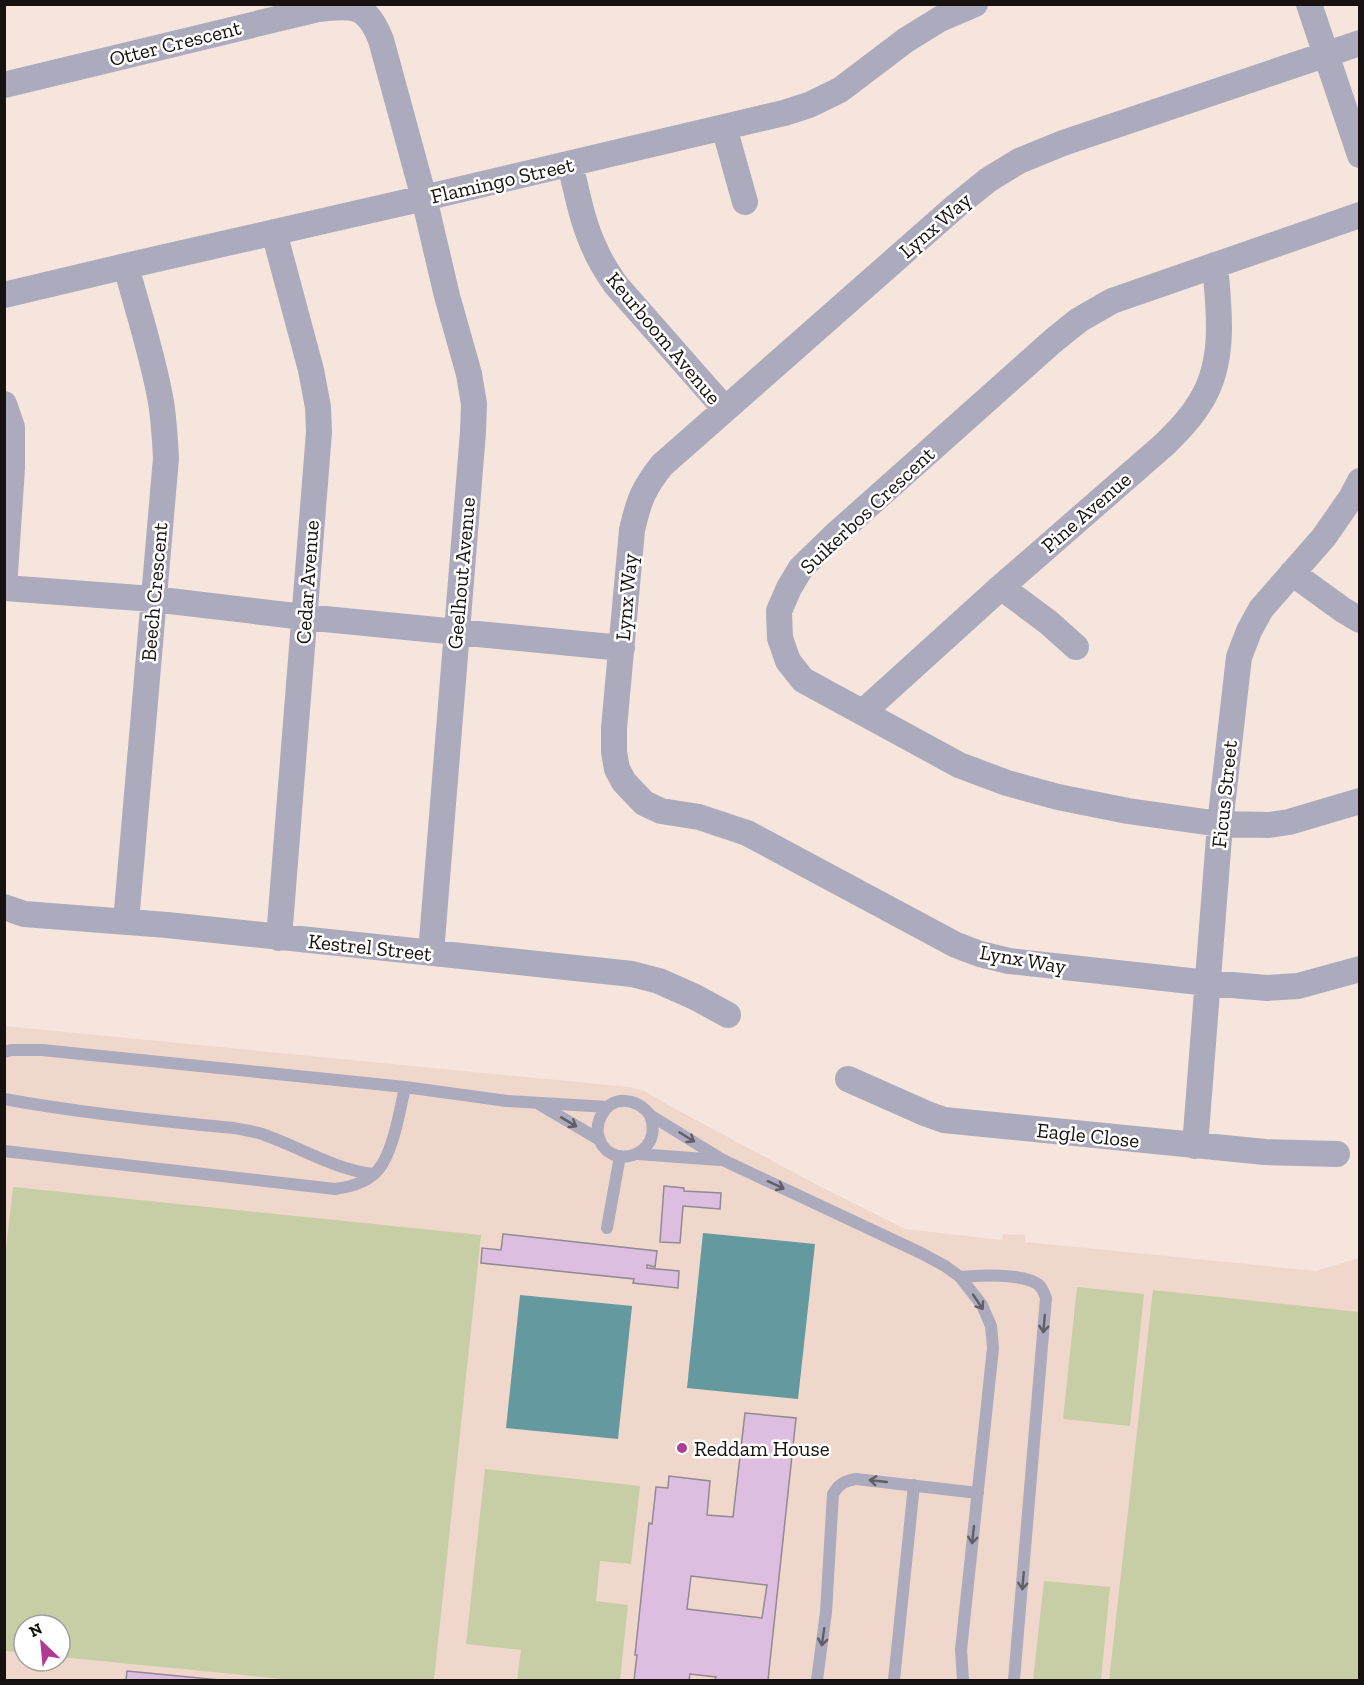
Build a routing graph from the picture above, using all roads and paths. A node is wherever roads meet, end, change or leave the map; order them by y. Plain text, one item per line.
1 (975, 4) edge
2 (1309, 4) edge
3 (1359, 43) edge
4 (1326, 54) junction
5 (4, 85) edge
6 (724, 127) junction
7 (1359, 155) edge
8 (570, 164) junction
9 (424, 198) junction
10 (745, 202) dead end
11 (1359, 215) edge
12 (274, 232) junction
13 (1215, 265) junction
14 (126, 266) junction
15 (4, 295) edge
16 (4, 404) edge
17 (725, 409) junction
18 (1359, 481) edge
19 (1292, 573) junction
20 (1001, 587) junction
21 (4, 588) edge
22 (153, 599) junction
23 (304, 617) junction
24 (1359, 620) edge
25 (456, 632) junction
26 (1076, 647) dead end
27 (622, 648) junction
28 (862, 712) junction
29 (1359, 801) edge
30 (1220, 824) junction
31 (4, 907) edge
32 (126, 922) junction
33 (279, 938) junction
34 (431, 953) junction
35 (1359, 969) edge
36 (1208, 983) junction
37 (728, 1015) dead end
38 (4, 1052) edge
39 (848, 1079) dead end
40 (405, 1087) junction
41 (4, 1099) edge
42 (538, 1104) junction
43 (608, 1107) junction
44 (650, 1115) junction
45 (600, 1140) junction
46 (1195, 1146) junction
47 (4, 1151) edge
48 (638, 1154) junction
49 (1337, 1154) dead end
50 (620, 1156) junction
51 (723, 1160) junction
52 (373, 1174) junction
53 (607, 1228) dead end
54 (960, 1277) junction
55 (914, 1485) junction
56 (978, 1493) junction
57 (817, 1680) edge
58 (894, 1680) edge
59 (963, 1680) edge
60 (1014, 1680) edge

1 - 6 street, Flamingo Street
2 - 4 street
3 - 4 street, Lynx Way
4 - 7 street
4 - 17 street, Lynx Way
5 - 9 street, Otter Crescent
6 - 8 street, Flamingo Street
6 - 10 street
8 - 9 street, Flamingo Street
8 - 17 street, Keurboom Avenue
9 - 12 street, Flamingo Street
9 - 25 street, Geelhout Avenue
11 - 13 street, Suikerbos Crescent
12 - 14 street, Flamingo Street
12 - 23 street, Cedar Avenue
13 - 20 street, Pine Avenue
13 - 28 street, Suikerbos Crescent
14 - 15 street, Flamingo Street
14 - 22 street, Beech Crescent
16 - 21 street
17 - 27 street, Lynx Way
18 - 19 street, Ficus Street
19 - 24 street
19 - 30 street, Ficus Street
20 - 26 street
20 - 28 street, Pine Avenue
21 - 22 street
22 - 23 street
22 - 32 street, Beech Crescent
23 - 25 street
23 - 33 street, Cedar Avenue
25 - 27 street
25 - 34 street, Geelhout Avenue
27 - 36 street, Lynx Way
28 - 30 street, Suikerbos Crescent
29 - 30 street, Suikerbos Crescent
30 - 36 street, Ficus Street
31 - 32 street, Kestrel Street
32 - 33 street, Kestrel Street
33 - 34 street, Kestrel Street
34 - 37 street, Kestrel Street
35 - 36 street, Lynx Way
36 - 46 street, Ficus Street
38 - 40 lane
39 - 46 street, Eagle Close
40 - 42 lane
40 - 52 lane
41 - 52 lane
42 - 43 lane
42 -> 45 lane
43 - 44 lane
43 - 45 lane
44 - 48 lane
44 -> 51 lane
45 - 50 lane
46 - 49 street, Eagle Close
47 - 52 lane
48 - 50 lane
48 - 51 lane
50 - 53 lane
51 -> 54 lane
54 -> 56 lane
54 -> 60 lane
55 - 56 lane
55 -> 57 lane
55 - 58 lane
56 -> 59 lane

